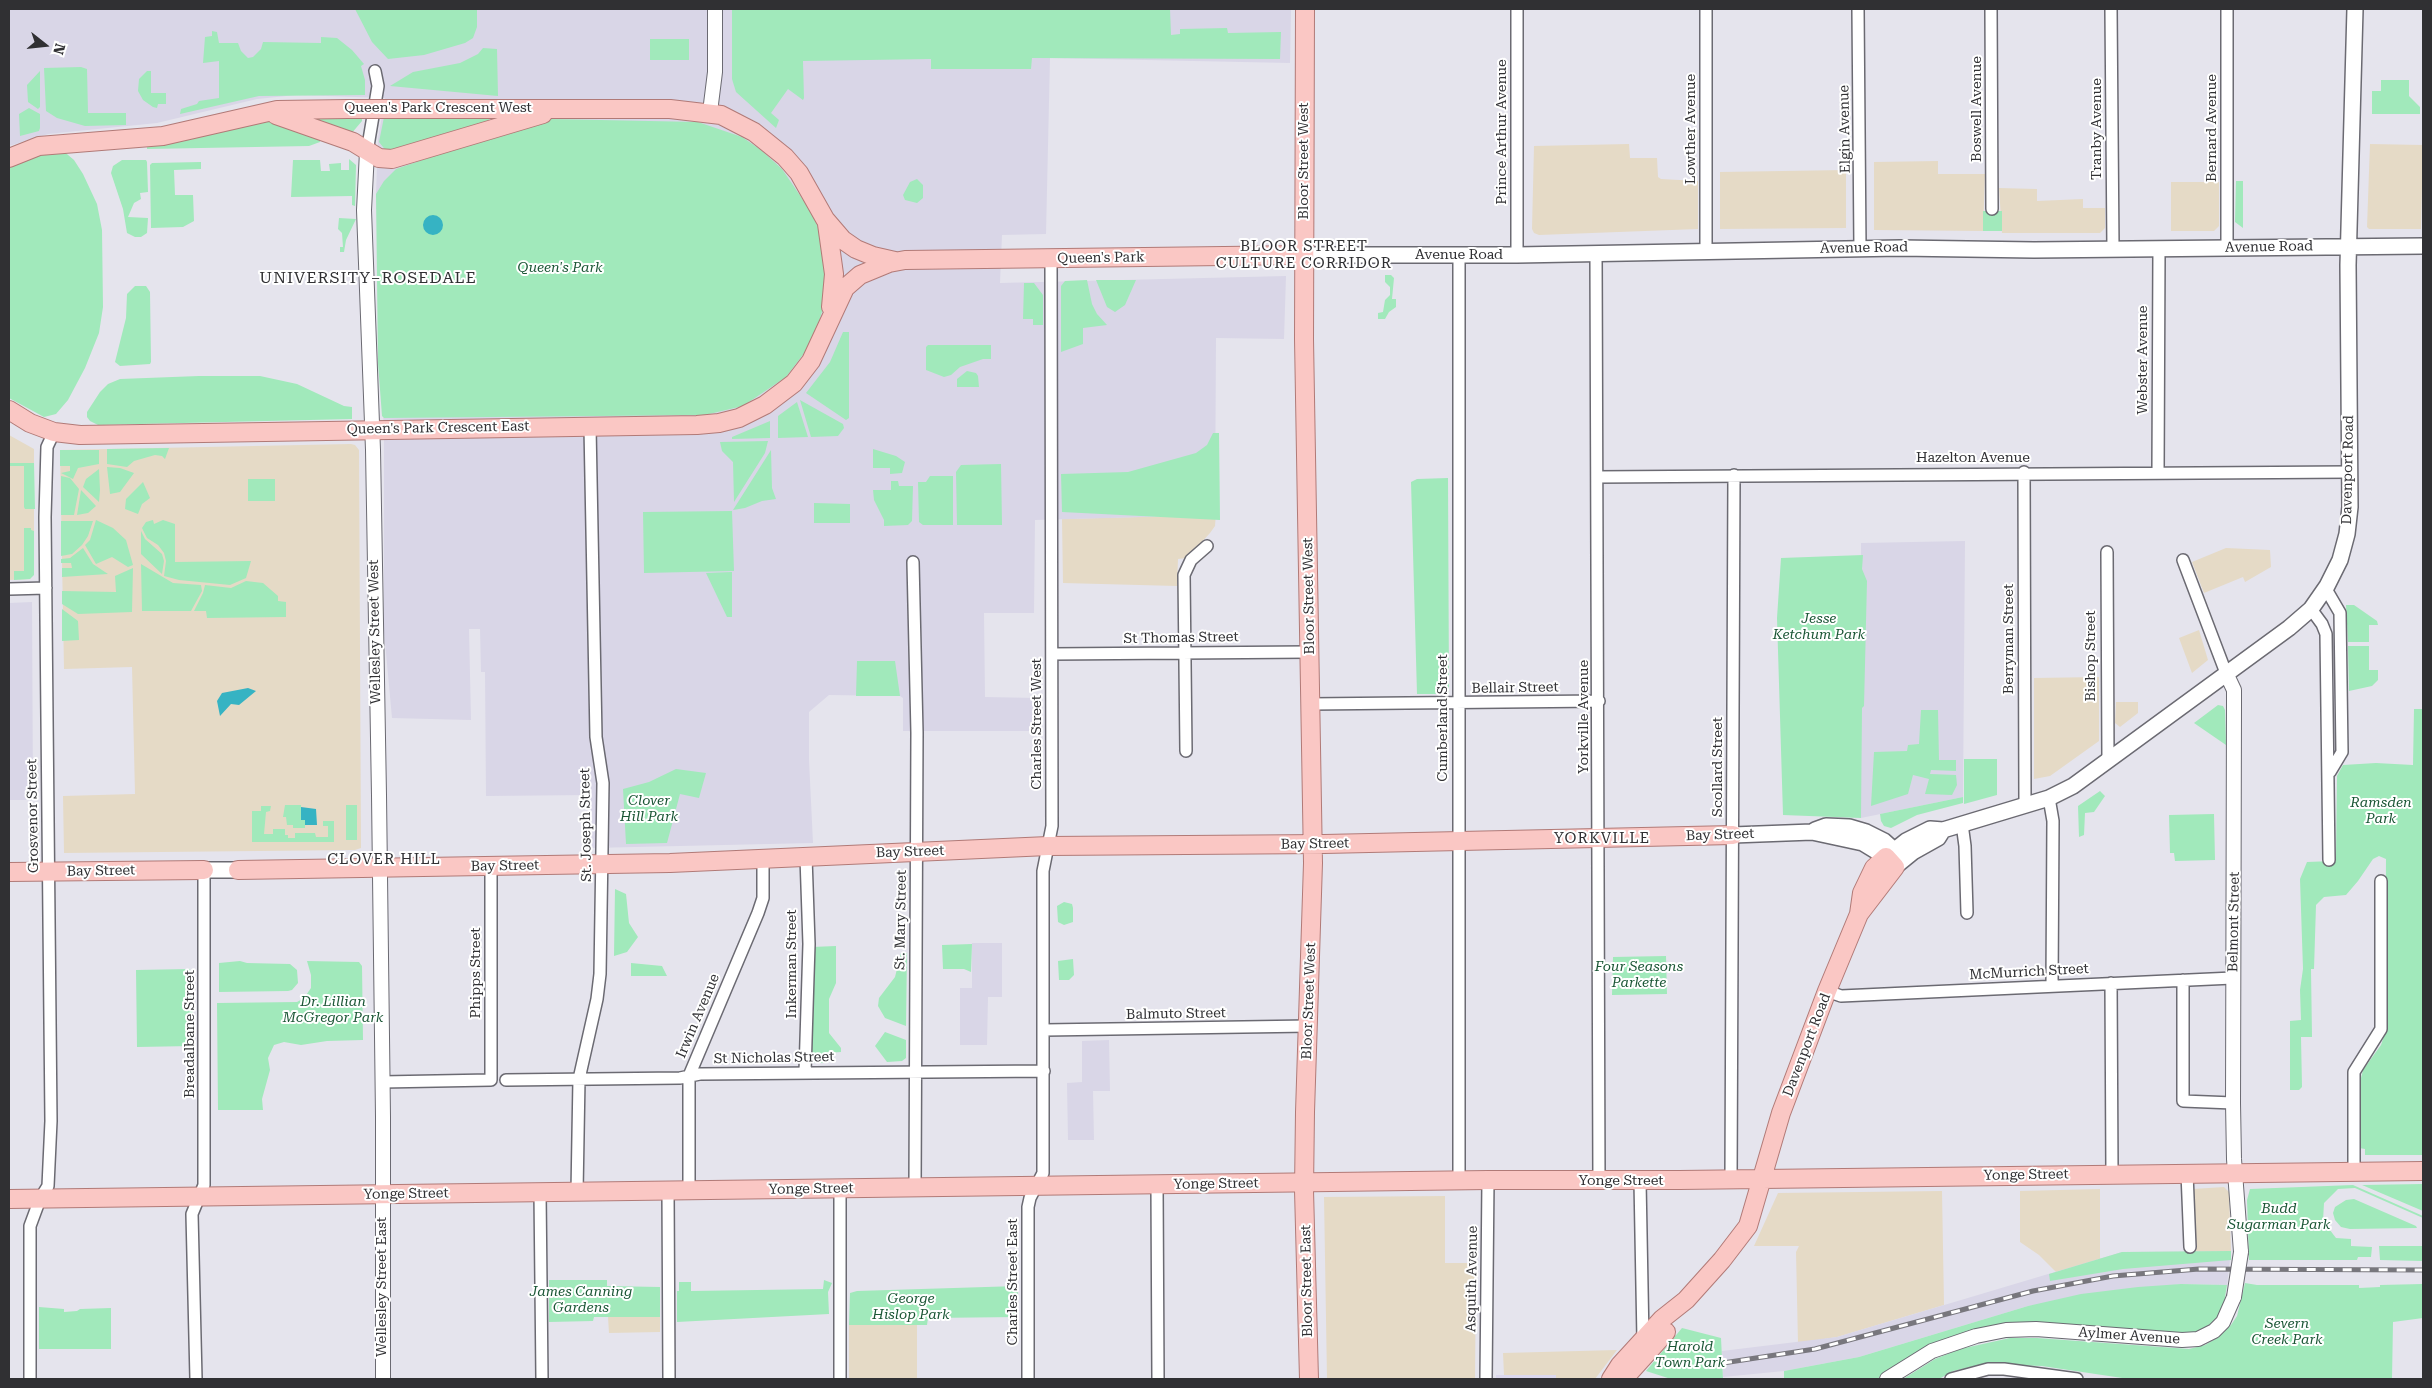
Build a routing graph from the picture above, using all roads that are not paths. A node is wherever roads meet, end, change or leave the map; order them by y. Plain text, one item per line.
1 (715, 9) edge
2 (1305, 9) edge
3 (1517, 9) edge
4 (1706, 9) edge
5 (1858, 9) edge
6 (1991, 9) edge
7 (2111, 9) edge
8 (2227, 9) edge
9 (2355, 9) edge
10 (375, 71) dead end
11 (569, 108) junction
12 (710, 112) junction
13 (258, 114) junction
14 (367, 152) junction
15 (9, 158) edge
16 (1992, 209) dead end
17 (825, 219) junction
18 (2423, 246) edge
19 (2348, 247) junction
20 (1860, 248) junction
21 (2227, 248) junction
22 (2113, 249) junction
23 (2159, 249) junction
24 (1706, 250) junction
25 (1596, 253) junction
26 (1304, 255) junction
27 (1517, 255) junction
28 (1459, 256) junction
29 (1052, 259) junction
30 (898, 261) junction
31 (828, 325) junction
32 (9, 410) edge
33 (590, 427) junction
34 (372, 429) junction
35 (54, 432) junction
36 (2024, 472) junction
37 (2158, 472) junction
38 (2350, 472) junction
39 (1734, 475) junction
40 (1597, 477) junction
41 (1207, 546) dead end
42 (2107, 552) dead end
43 (2182, 560) dead end
44 (914, 562) dead end
45 (46, 588) junction
46 (9, 589) edge
47 (2326, 589) junction
48 (2311, 609) junction
49 (1185, 652) junction
50 (1310, 652) junction
51 (1052, 654) junction
52 (2226, 673) junction
53 (1599, 701) junction
54 (1458, 703) junction
55 (1310, 704) junction
56 (1186, 751) dead end
57 (2108, 761) junction
58 (2330, 772) junction
59 (2049, 798) junction
60 (2024, 806) junction
61 (1962, 824) junction
62 (1733, 835) junction
63 (1599, 838) junction
64 (1459, 840) junction
65 (1313, 844) junction
66 (1048, 846) junction
67 (916, 851) junction
68 (806, 856) junction
69 (763, 858) junction
70 (1895, 858) junction
71 (2329, 860) dead end
72 (602, 864) junction
73 (491, 866) junction
74 (379, 868) junction
75 (204, 870) junction
76 (238, 870) joint
77 (9, 872) edge
78 (49, 872) junction
79 (2381, 881) dead end
80 (1967, 913) dead end
81 (2233, 978) junction
82 (2183, 980) junction
83 (2111, 983) junction
84 (2052, 985) junction
85 (1827, 991) junction
86 (1309, 1026) junction
87 (1045, 1030) junction
88 (915, 1071) junction
89 (1044, 1071) junction
90 (805, 1072) junction
91 (689, 1076) junction
92 (579, 1078) junction
93 (506, 1080) dead end
94 (382, 1082) junction
95 (2233, 1102) junction
96 (2423, 1171) edge
97 (2354, 1172) junction
98 (2187, 1173) junction
99 (2235, 1173) junction
100 (2112, 1174) junction
101 (1762, 1178) junction
102 (1731, 1179) junction
103 (1459, 1180) junction
104 (1488, 1180) junction
105 (1599, 1181) junction
106 (1640, 1181) junction
107 (1304, 1182) junction
108 (1157, 1185) junction
109 (1037, 1186) junction
110 (915, 1188) junction
111 (840, 1189) junction
112 (689, 1190) junction
113 (668, 1191) junction
114 (540, 1192) junction
115 (577, 1192) junction
116 (382, 1194) junction
117 (198, 1197) junction
118 (9, 1199) edge
119 (40, 1199) junction
120 (2190, 1247) dead end
121 (1686, 1300) junction
122 (1643, 1340) junction
123 (30, 1379) edge
124 (196, 1379) edge
125 (383, 1379) edge
126 (542, 1379) edge
127 (669, 1379) edge
128 (840, 1379) edge
129 (1028, 1379) edge
130 (1158, 1379) edge
131 (1309, 1379) edge
132 (1486, 1379) edge
133 (1611, 1379) edge
134 (1620, 1379) edge
135 (1887, 1379) edge
136 (1951, 1379) edge
137 (2077, 1379) edge

1 - 12 street
2 - 26 main road, Bloor Street West
3 - 27 street, Prince Arthur Avenue
4 - 24 street, Lowther Avenue
5 - 20 street, Elgin Avenue
6 - 16 street, Boswell Avenue
7 - 22 street, Tranby Avenue
8 - 21 street, Bernard Avenue
9 - 19 main road, Davenport Road
10 - 14 street, Wellesley Street West
11 - 12 main road, Queen's Park Crescent West
11 - 13 main road, Queen's Park Crescent West, bridge
11 - 14 main road
12 - 17 main road, Queen's Park Crescent West
13 - 14 main road
13 - 15 main road, Queen's Park Crescent West
14 - 34 street, Wellesley Street West
17 - 30 main road, Queen's Park
17 - 31 main road
18 - 19 main road, Avenue Road
19 - 21 main road, Avenue Road
19 - 38 main road, Davenport Road
20 - 22 main road, Avenue Road
20 - 24 main road, Avenue Road
21 - 23 main road, Avenue Road
22 - 23 main road, Avenue Road
23 - 37 street, Webster Avenue
24 - 25 main road, Avenue Road
25 - 27 main road, Avenue Road
25 - 40 street, Yorkville Avenue
26 - 28 main road, Avenue Road
26 - 29 main road, Queen's Park
26 - 50 main road, Bloor Street West
27 - 28 main road, Avenue Road
28 - 54 street, Cumberland Street
29 - 30 main road, Queen's Park
29 - 51 street, Charles Street West
30 - 31 main road, Queen's Park
31 - 33 main road, Queen's Park Crescent East
32 - 35 main road, Queen's Park Crescent East
33 - 34 main road, Queen's Park Crescent East
33 - 72 street, St. Joseph Street
34 - 35 main road, Queen's Park Crescent East
34 - 74 street, Wellesley Street West
35 - 45 street, Grosvenor Street
36 - 37 street, Hazelton Avenue
36 - 39 street, Hazelton Avenue
36 - 60 street, Berryman Street
37 - 38 street, Hazelton Avenue
38 - 47 main road, Davenport Road
39 - 40 street, Hazelton Avenue
39 - 62 street, Scollard Street
40 - 53 street, Yorkville Avenue
41 - 49 street
42 - 57 street, Bishop Street
43 - 52 street
44 - 67 street, St. Mary Street
45 - 46 street
45 - 78 street, Grosvenor Street
47 - 48 main road, Davenport Road
47 - 58 street
48 - 52 main road, Davenport Road
48 - 58 street
49 - 50 street, St Thomas Street
49 - 51 street, St Thomas Street
49 - 56 street
50 - 55 main road, Bloor Street West
51 - 66 street, Charles Street West
52 - 57 main road, Davenport Road
52 - 81 street, Belmont Street
53 - 54 street, Bellair Street
53 - 63 street, Yorkville Avenue
54 - 55 street, Bellair Street
54 - 64 street, Cumberland Street
55 - 65 main road, Bloor Street West
57 - 59 main road, Davenport Road
58 - 71 street
59 - 60 main road, Davenport Road
59 - 84 street
60 - 61 main road, Davenport Road
61 - 70 main road, Davenport Road
61 - 80 street
62 - 63 main road, Bay Street
62 - 70 main road, Bay Street
62 - 102 street, Scollard Street
63 - 64 main road, Bay Street
63 - 105 street, Yorkville Avenue
64 - 65 main road, Bay Street
64 - 103 street, Cumberland Street
65 - 66 main road, Bay Street
65 - 86 main road, Bloor Street West
66 - 67 main road, Bay Street
66 - 87 street, Charles Street West
67 - 68 main road, Bay Street
67 - 88 street, St. Mary Street
68 - 69 main road, Bay Street
68 - 90 street, Inkerman Street
69 - 72 main road, Bay Street
69 - 91 street, Irwin Avenue
70 - 85 main road, Davenport Road
72 - 73 main road, Bay Street
72 - 92 street, St. Joseph Street
73 - 74 main road, Bay Street
73 - 94 street, Phipps Street
74 - 76 main road, Bay Street
74 - 94 street, Wellesley Street West
75 - 76 main road, Bay Street
75 - 78 main road, Bay Street
75 - 117 street, Breadalbane Street
77 - 78 main road, Bay Street
78 - 119 street, Grosvenor Street
79 - 97 street
81 - 82 street, McMurrich Street
81 - 95 street, Belmont Street
82 - 83 street, McMurrich Street
82 - 95 street
83 - 84 street, McMurrich Street
83 - 100 street
84 - 85 street, McMurrich Street
85 - 101 main road, Davenport Road
86 - 87 street, Balmuto Street
86 - 107 main road, Bloor Street West
87 - 89 street, Charles Street West
88 - 89 street, St Nicholas Street
88 - 90 street, St Nicholas Street
88 - 110 street, St. Mary Street
89 - 109 street, Charles Street West
90 - 91 street, St Nicholas Street
91 - 92 street, St Nicholas Street
91 - 112 street, Irwin Avenue
92 - 93 street, St Nicholas Street
92 - 115 street, St. Joseph Street
94 - 116 street, Wellesley Street West
95 - 99 street, Belmont Street
96 - 97 main road, Yonge Street
97 - 99 main road, Yonge Street
98 - 99 main road, Yonge Street
98 - 100 main road, Yonge Street
98 - 120 street
99 - 135 street, Aylmer Avenue, bridge
100 - 101 main road, Yonge Street
101 - 102 main road, Yonge Street
101 - 121 main road, Davenport Road
102 - 106 main road, Yonge Street
103 - 104 main road, Yonge Street
103 - 107 main road, Yonge Street
104 - 105 main road, Yonge Street
104 - 132 street, Asquith Avenue
105 - 106 main road, Yonge Street
106 - 122 street
107 - 108 main road, Yonge Street
107 - 131 main road, Bloor Street East
108 - 109 main road, Yonge Street
108 - 130 street
109 - 110 main road, Yonge Street
109 - 129 street, Charles Street East
110 - 111 main road, Yonge Street
111 - 112 main road, Yonge Street
111 - 128 street
112 - 113 main road, Yonge Street
113 - 115 main road, Yonge Street
113 - 127 street
114 - 115 main road, Yonge Street
114 - 116 main road, Yonge Street
114 - 126 street
116 - 117 main road, Yonge Street
116 - 125 street, Wellesley Street East
117 - 119 main road, Yonge Street
117 - 124 street, Breadalbane Street
118 - 119 main road, Yonge Street
119 - 123 street, Grosvenor Street
121 - 122 main road
121 - 134 main road
122 - 133 main road
136 - 137 street

